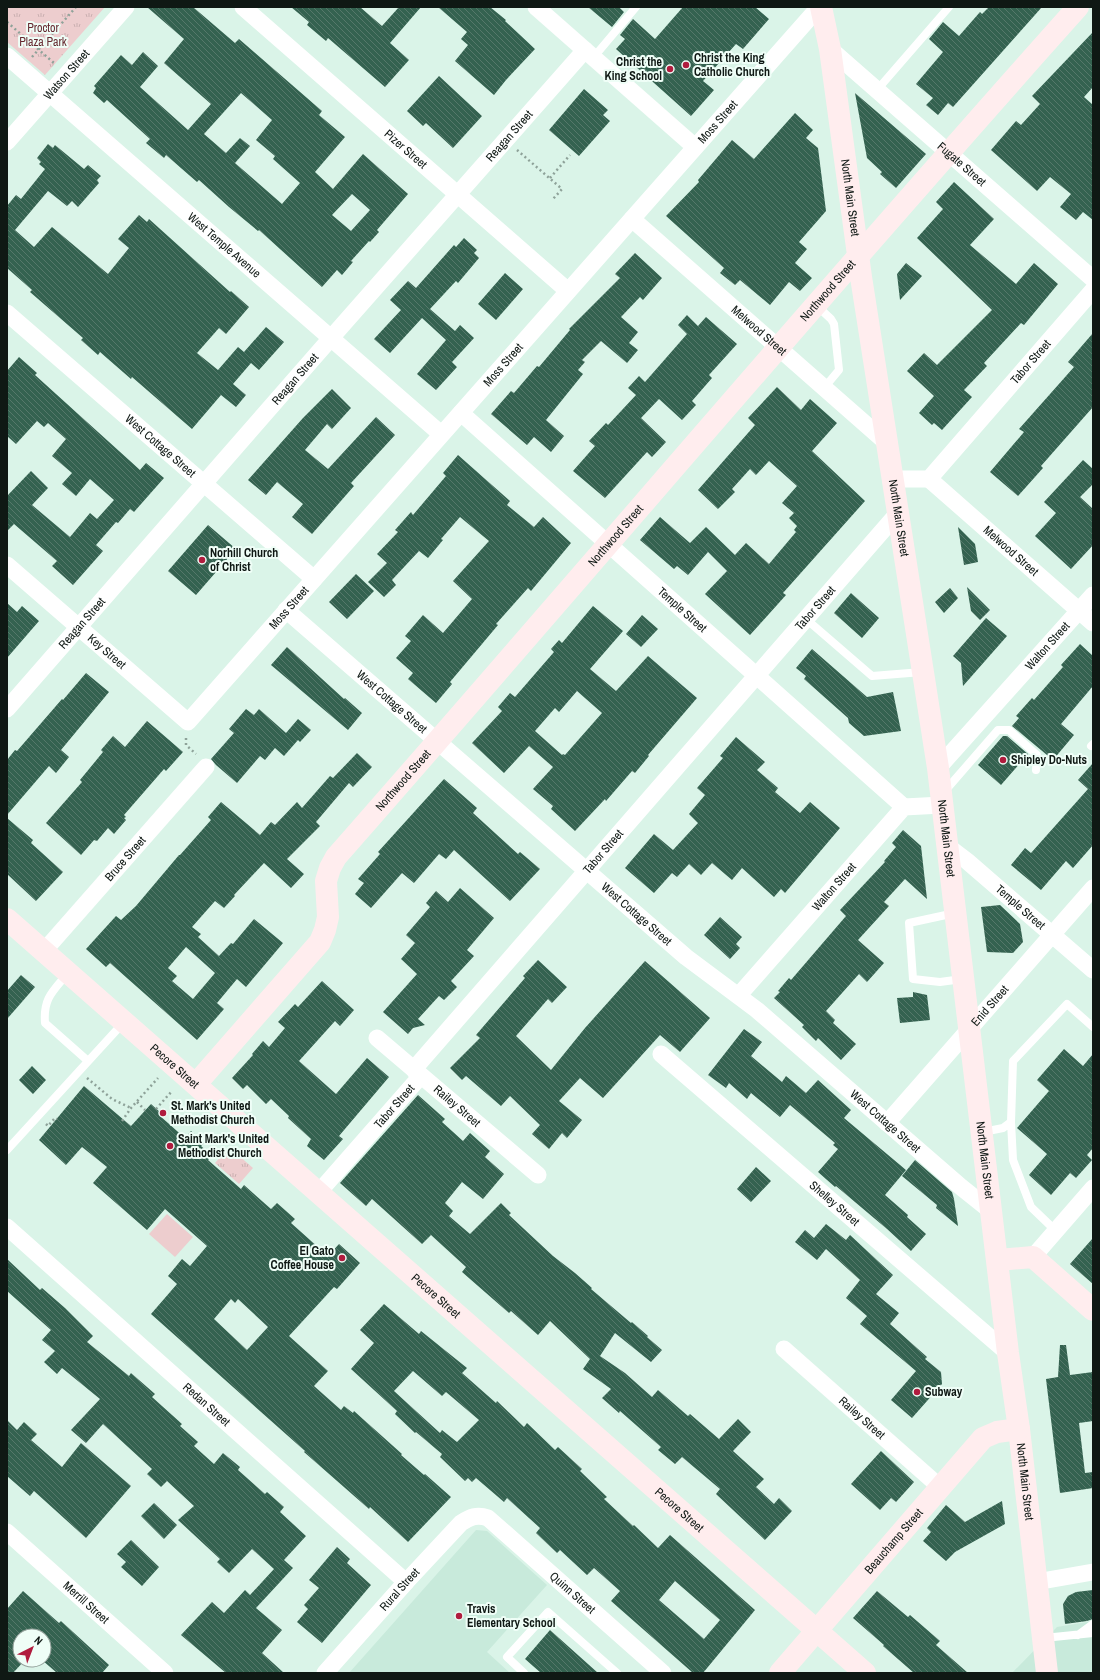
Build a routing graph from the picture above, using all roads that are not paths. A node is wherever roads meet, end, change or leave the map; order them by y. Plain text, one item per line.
1 (126, 7) edge
2 (243, 7) edge
3 (536, 7) edge
4 (636, 7) edge
5 (820, 7) edge
6 (949, 7) edge
7 (1078, 7) edge
8 (830, 49) junction
9 (589, 54) junction
10 (7, 56) edge
11 (877, 90) junction
12 (50, 94) junction
13 (7, 142) edge
14 (695, 147) junction
15 (948, 152) junction
16 (458, 195) junction
17 (632, 219) junction
18 (859, 256) junction
19 (1093, 279) edge
20 (1093, 290) edge
21 (568, 291) junction
22 (816, 305) junction
23 (7, 313) edge
24 (331, 338) junction
25 (779, 348) junction
26 (824, 388) junction
27 (461, 413) junction
28 (441, 434) junction
29 (887, 443) junction
30 (893, 479) junction
31 (929, 479) junction
32 (204, 483) junction
33 (898, 513) junction
34 (609, 544) junction
35 (7, 565) edge
36 (314, 579) junction
37 (1093, 595) edge
38 (286, 610) junction
39 (1079, 611) junction
40 (806, 619) junction
41 (1093, 623) edge
42 (78, 628) junction
43 (923, 672) junction
44 (756, 676) junction
45 (7, 709) edge
46 (188, 722) joint
47 (438, 742) junction
48 (206, 767) road end
49 (938, 768) junction
50 (1036, 770) dead end
51 (942, 800) junction
52 (904, 807) junction
53 (946, 845) junction
54 (586, 871) junction
55 (1093, 888) edge
56 (955, 913) junction
57 (7, 919) edge
58 (1052, 935) junction
59 (44, 951) junction
60 (1093, 970) edge
61 (68, 973) junction
62 (963, 979) junction
63 (739, 995) junction
64 (124, 1021) junction
65 (1093, 1027) edge
66 (969, 1030) junction
67 (376, 1038) dead end
68 (661, 1054) dead end
69 (88, 1061) junction
70 (414, 1069) junction
71 (196, 1084) junction
72 (1011, 1122) junction
73 (887, 1123) junction
74 (981, 1133) junction
75 (7, 1150) edge
76 (538, 1175) dead end
77 (1093, 1188) edge
78 (320, 1192) junction
79 (991, 1211) junction
80 (7, 1227) edge
81 (1056, 1231) junction
82 (1033, 1257) junction
83 (998, 1260) junction
84 (1093, 1310) edge
85 (784, 1349) dead end
86 (1008, 1353) junction
87 (1019, 1429) junction
88 (940, 1487) junction
89 (480, 1515) joint
90 (7, 1532) edge
91 (1093, 1572) edge
92 (406, 1582) junction
93 (1036, 1582) junction
94 (1093, 1624) edge
95 (817, 1631) junction
96 (1093, 1633) edge
97 (1077, 1635) junction
98 (1043, 1638) junction
99 (165, 1673) edge
100 (325, 1673) edge
101 (524, 1673) edge
102 (617, 1673) edge
103 (663, 1673) edge
104 (780, 1673) edge
105 (865, 1673) edge
106 (1047, 1673) edge

1 - 12 street, Watson Street
2 - 16 street, Pizer Street
3 - 9 street
4 - 9 lane
5 - 8 street, North Main Street
5 - 14 street, Moss Street
6 - 11 lane
7 - 15 street, Northwood Street
8 - 11 street, Fugate Street
8 - 18 street, North Main Street
9 - 14 street
9 - 16 street, Reagan Street
10 - 12 street, West Temple Avenue
11 - 15 street, Fugate Street
12 - 13 street, Watson Street
12 - 24 street, West Temple Avenue
14 - 17 street, Moss Street
15 - 18 street, Northwood Street
15 - 19 street, Fugate Street
16 - 21 street, Pizer Street
16 - 24 street, Reagan Street
17 - 21 street, Moss Street
17 - 25 street, Melwood Street
18 - 22 street, Northwood Street
18 - 29 street, North Main Street
20 - 31 street, Tabor Street
21 - 27 street, Moss Street
22 - 25 street, Northwood Street
22 - 26 lane
23 - 32 street, West Cottage Street
24 - 28 street, West Temple Avenue
24 - 32 street, Reagan Street
25 - 26 street, Melwood Street
25 - 34 street, Northwood Street
26 - 29 street, Melwood Street
27 - 28 street, Moss Street
27 - 34 street, Temple Street
28 - 36 street, Moss Street
29 - 30 street, North Main Street
30 - 31 street
30 - 33 street, North Main Street
31 - 39 street, Melwood Street
32 - 36 street, West Cottage Street
32 - 42 street, Reagan Street
33 - 40 street, Tabor Street
33 - 43 street, North Main Street
34 - 44 street, Temple Street
34 - 47 street, Northwood Street
35 - 42 street, Key Street
36 - 38 street, Moss Street
37 - 39 street, Walton Street
38 - 46 street, Moss Street
38 - 47 street, West Cottage Street
39 - 41 street, Melwood Street
39 - 49 street, Walton Street
40 - 43 lane
40 - 44 street, Tabor Street
42 - 45 street, Reagan Street
42 - 46 street, Key Street
43 - 49 street, North Main Street
44 - 52 street, Temple Street
44 - 54 street, Tabor Street
47 - 54 street, West Cottage Street
47 - 71 street, Northwood Street
48 - 59 street, Bruce Street
49 - 51 street, North Main Street
50 - 51 lane
51 - 52 street
51 - 53 street, North Main Street
52 - 63 street, Walton Street
53 - 56 street, North Main Street
53 - 58 street, Temple Street
54 - 63 street, West Cottage Street
54 - 70 street, Tabor Street
55 - 58 street, Enid Street
56 - 62 street, North Main Street
56 - 62 lane
57 - 59 street, Pecore Street
58 - 60 street, Temple Street
58 - 66 street, Enid Street
59 - 61 street, Pecore Street
61 - 64 street, Pecore Street
61 - 69 lane
62 - 66 street, North Main Street
63 - 73 street, West Cottage Street
64 - 69 lane
64 - 71 street, Pecore Street
65 - 72 lane
66 - 73 street, Enid Street
66 - 74 street, North Main Street
67 - 70 street, Railey Street
68 - 86 street, Shelley Street
69 - 75 lane
70 - 76 street, Railey Street
70 - 78 street, Tabor Street
71 - 78 street, Pecore Street
72 - 74 lane
72 - 81 lane
73 - 79 street, West Cottage Street
74 - 79 street, North Main Street
77 - 81 street
78 - 95 street, Pecore Street
79 - 83 street, North Main Street
80 - 92 street, Redan Street
81 - 82 street
82 - 83 street
82 - 84 street
83 - 86 street, North Main Street
85 - 88 street, Railey Street
86 - 87 street, North Main Street
87 - 88 street, Beauchamp Street
87 - 93 street, North Main Street
88 - 95 street, Beauchamp Street
89 - 92 street, Rural Street
89 - 103 street, Quinn Street
90 - 99 street, Merrill Street
91 - 93 street
92 - 100 street, Rural Street
93 - 98 street, North Main Street
94 - 97 lane
95 - 104 street, Beauchamp Street
95 - 105 street, Pecore Street
96 - 97 lane
97 - 98 lane
98 - 106 street, North Main Street
101 - 102 lane

